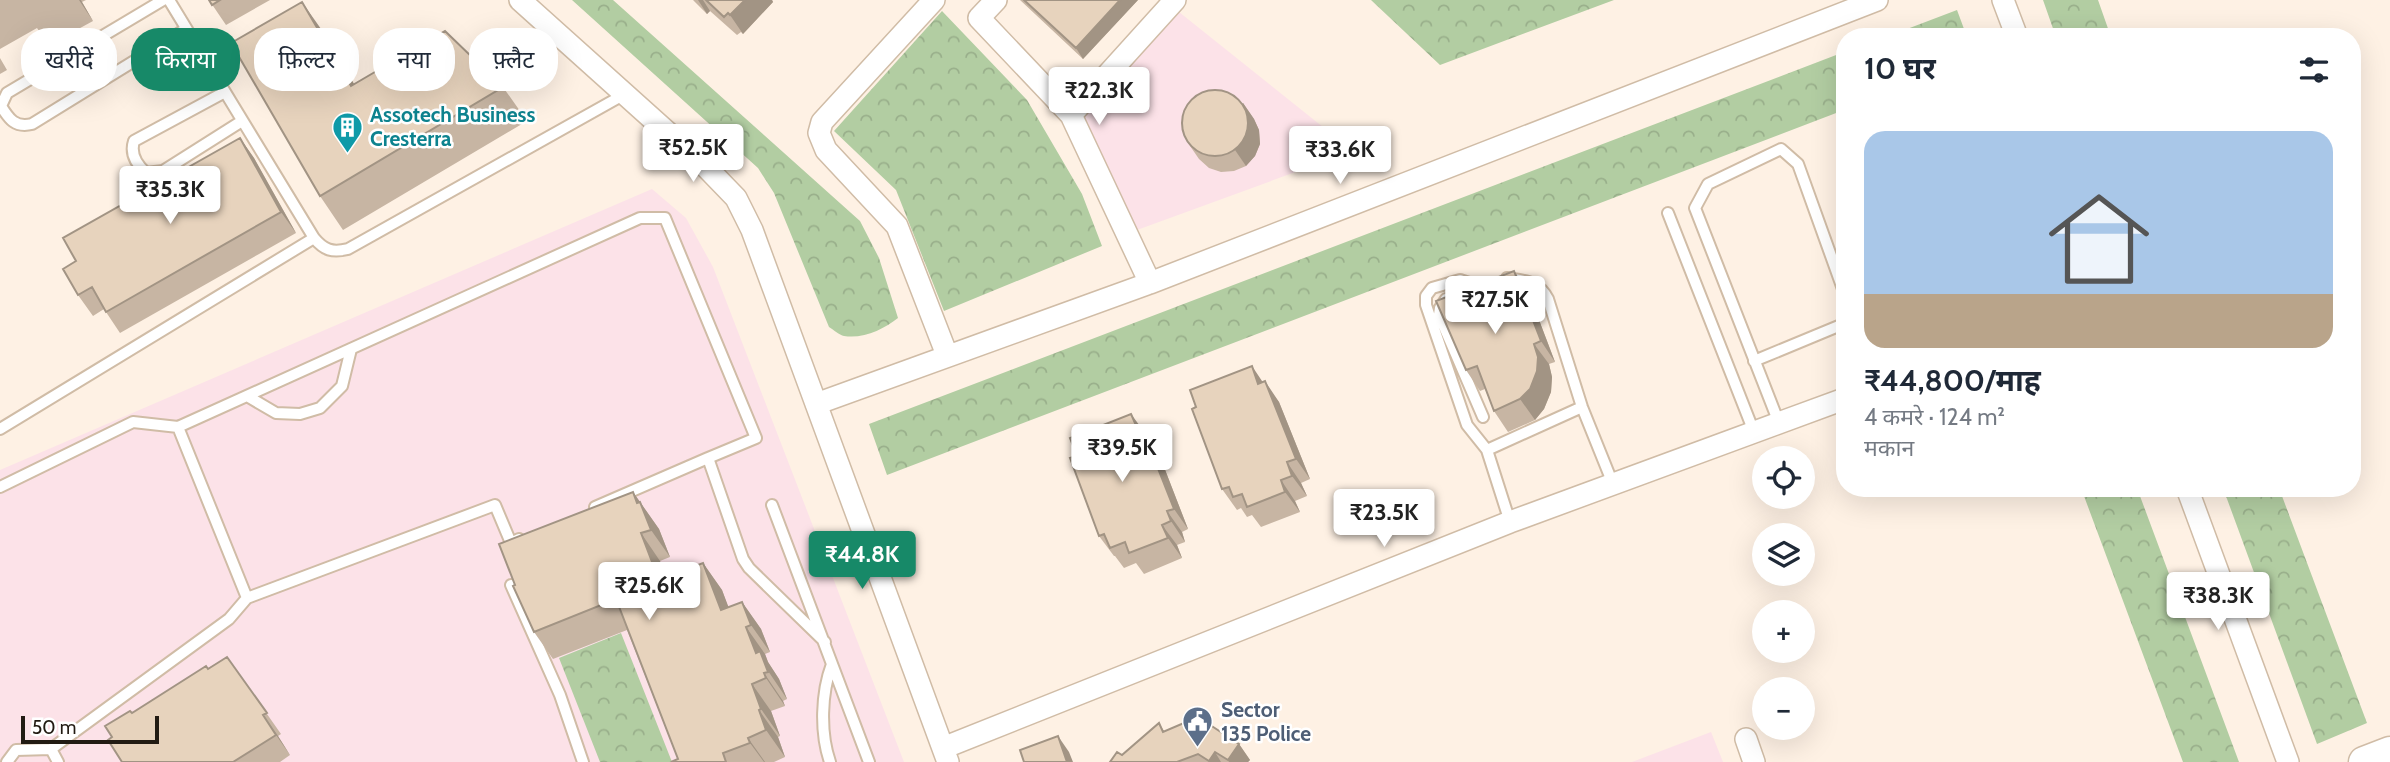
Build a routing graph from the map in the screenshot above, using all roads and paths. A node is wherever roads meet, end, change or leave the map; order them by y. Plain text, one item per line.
1 (163, 0) edge
2 (169, 0) edge
3 (520, 0) edge
4 (934, 0) edge
5 (996, 0) edge
6 (1175, 0) edge
7 (1877, 0) edge
8 (2003, 0) edge
9 (185, 28) edge
10 (2014, 28) edge
11 (131, 63) edge
12 (223, 93) joint
13 (625, 94) junction
14 (1070, 115) junction
15 (243, 121) junction
16 (1668, 213) dead end
17 (314, 238) junction
18 (1836, 270) edge
19 (1150, 283) junction
20 (1481, 287) junction
21 (1836, 327) edge
22 (351, 349) junction
23 (947, 355) junction
24 (1754, 361) junction
25 (247, 396) junction
26 (1836, 403) edge
27 (816, 404) junction
28 (1582, 407) junction
29 (1483, 417) dead end
30 (1779, 424) junction
31 (178, 427) junction
32 (0, 429) edge
33 (1754, 432) junction
34 (1487, 450) junction
35 (708, 458) junction
36 (1613, 484) junction
37 (0, 487) edge
38 (2190, 497) edge
39 (772, 505) dead end
40 (585, 511) edge
41 (1510, 522) junction
42 (536, 532) edge
43 (511, 585) edge
44 (247, 598) junction
45 (825, 642) junction
46 (832, 664) junction
47 (1746, 739) dead end
48 (51, 749) junction
49 (2390, 752) edge
50 (946, 755) edge
51 (2283, 761) edge
52 (7, 762) edge
53 (58, 762) edge
54 (583, 762) edge
55 (831, 762) edge
56 (869, 762) edge
57 (1754, 762) edge
58 (2364, 762) edge

1 - 11 lane
2 - 9 lane
3 - 13 street
4 - 23 street
5 - 14 street
6 - 14 street
7 - 19 street
8 - 10 street
12 - 15 lane
12 - 15 lane
13 - 17 lane
13 - 27 street
14 - 19 street
15 - 17 lane
16 - 33 lane
17 - 32 lane
18 - 24 lane
19 - 23 street
20 - 28 lane
20 - 29 lane
20 - 34 lane
21 - 24 lane
22 - 25 lane
22 - 25 lane
22 - 35 lane
23 - 27 street
24 - 30 lane
25 - 31 lane
26 - 30 street
27 - 50 street
28 - 34 lane
28 - 36 lane
30 - 33 street
31 - 37 lane
31 - 44 lane
33 - 36 street
34 - 41 lane
35 - 40 lane
35 - 45 lane
36 - 41 street
38 - 51 street
39 - 45 lane
41 - 50 street
42 - 44 lane
43 - 54 lane
44 - 48 lane
45 - 46 lane
46 - 55 lane
46 - 56 lane
47 - 57 street
48 - 52 lane
48 - 53 lane
49 - 58 street

